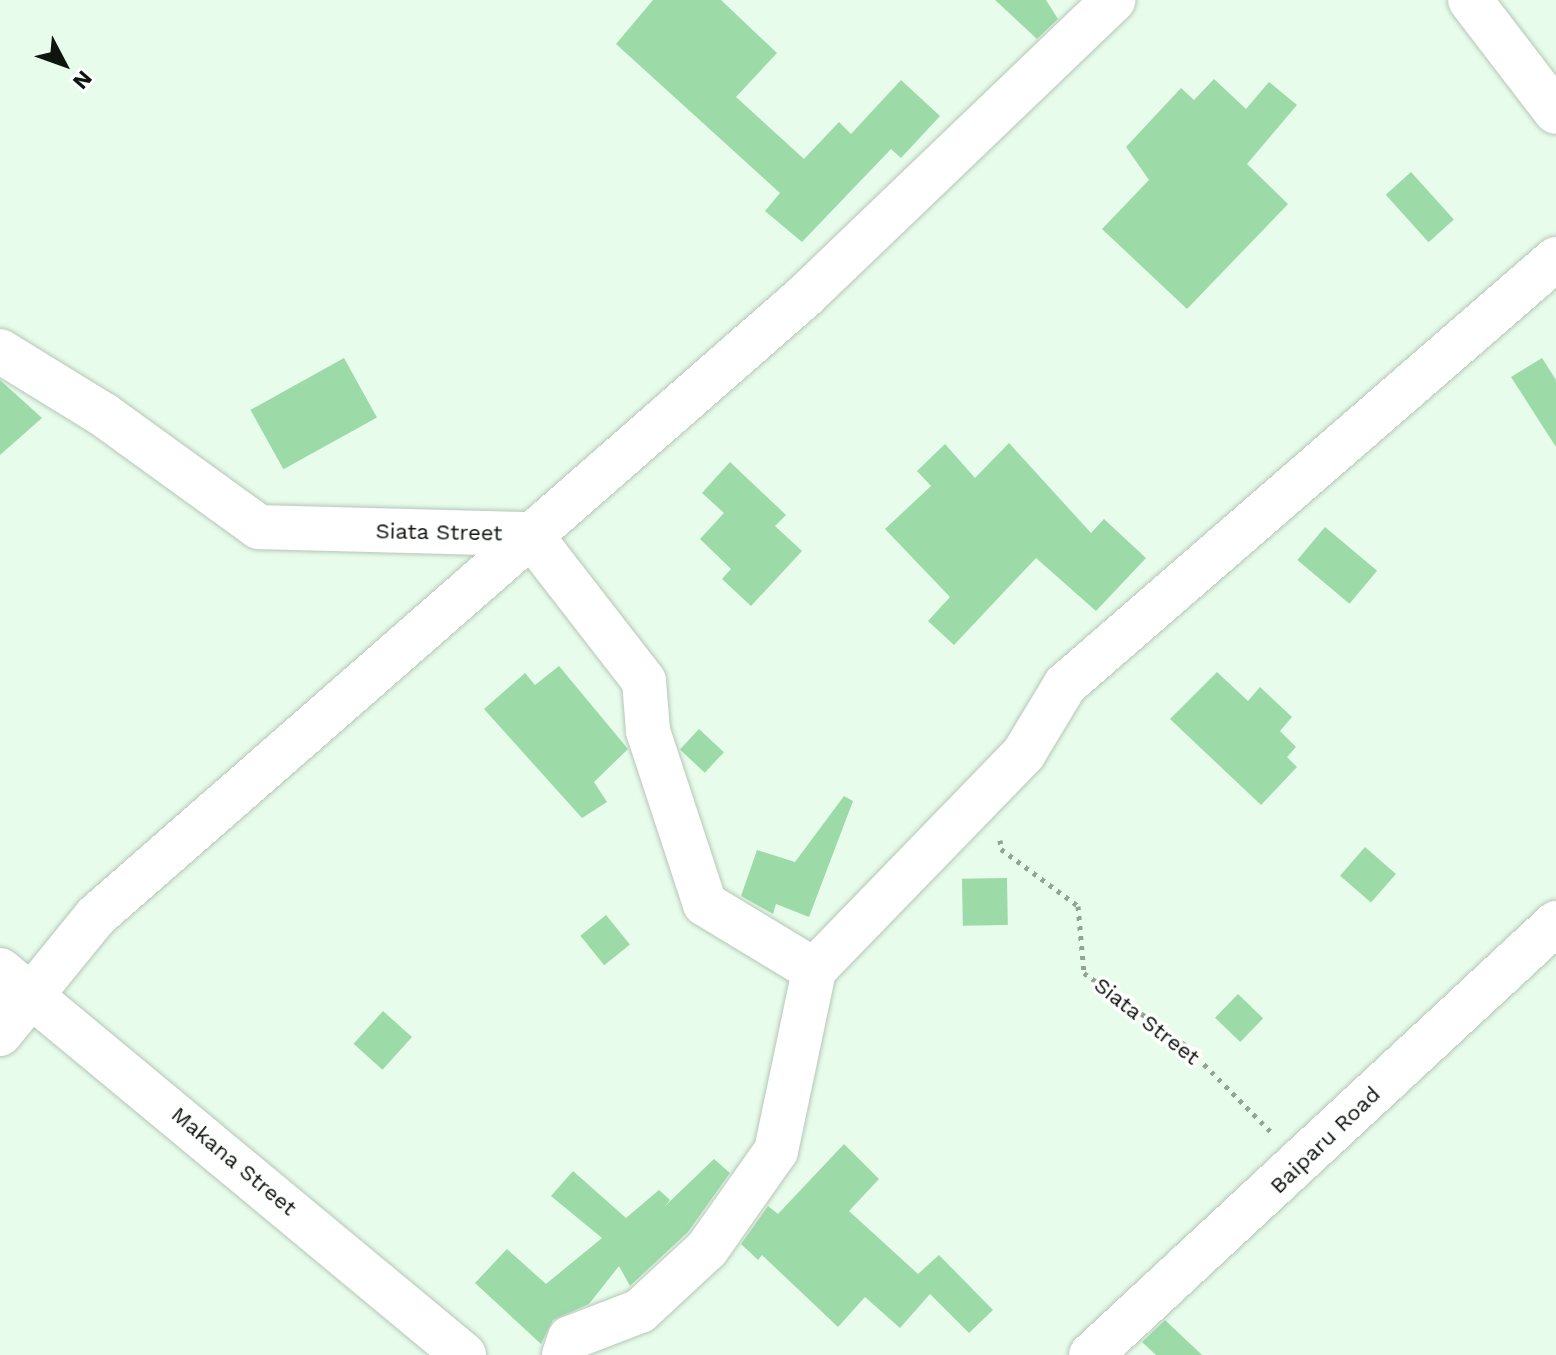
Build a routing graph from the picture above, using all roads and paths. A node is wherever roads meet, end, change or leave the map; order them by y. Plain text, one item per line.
1 (1114, 0) edge
2 (1470, 0) edge
3 (1556, 112) edge
4 (1556, 259) edge
5 (0, 351) edge
6 (530, 534) junction
7 (995, 784) junction
8 (1556, 923) edge
9 (814, 970) junction
10 (17, 982) edge
11 (0, 1034) edge
12 (1302, 1164) junction
13 (464, 1355) edge
14 (564, 1355) edge
15 (1091, 1355) edge

1 - 6 street
2 - 3 street
4 - 7 street
5 - 6 street, Siata Street
6 - 9 street, Siata Street
6 - 10 street
7 - 9 street
7 - 12 path, Siata Street
8 - 12 street, Baiparu Road
9 - 14 street
10 - 11 street
10 - 13 street, Makana Street
12 - 15 street, Baiparu Road

